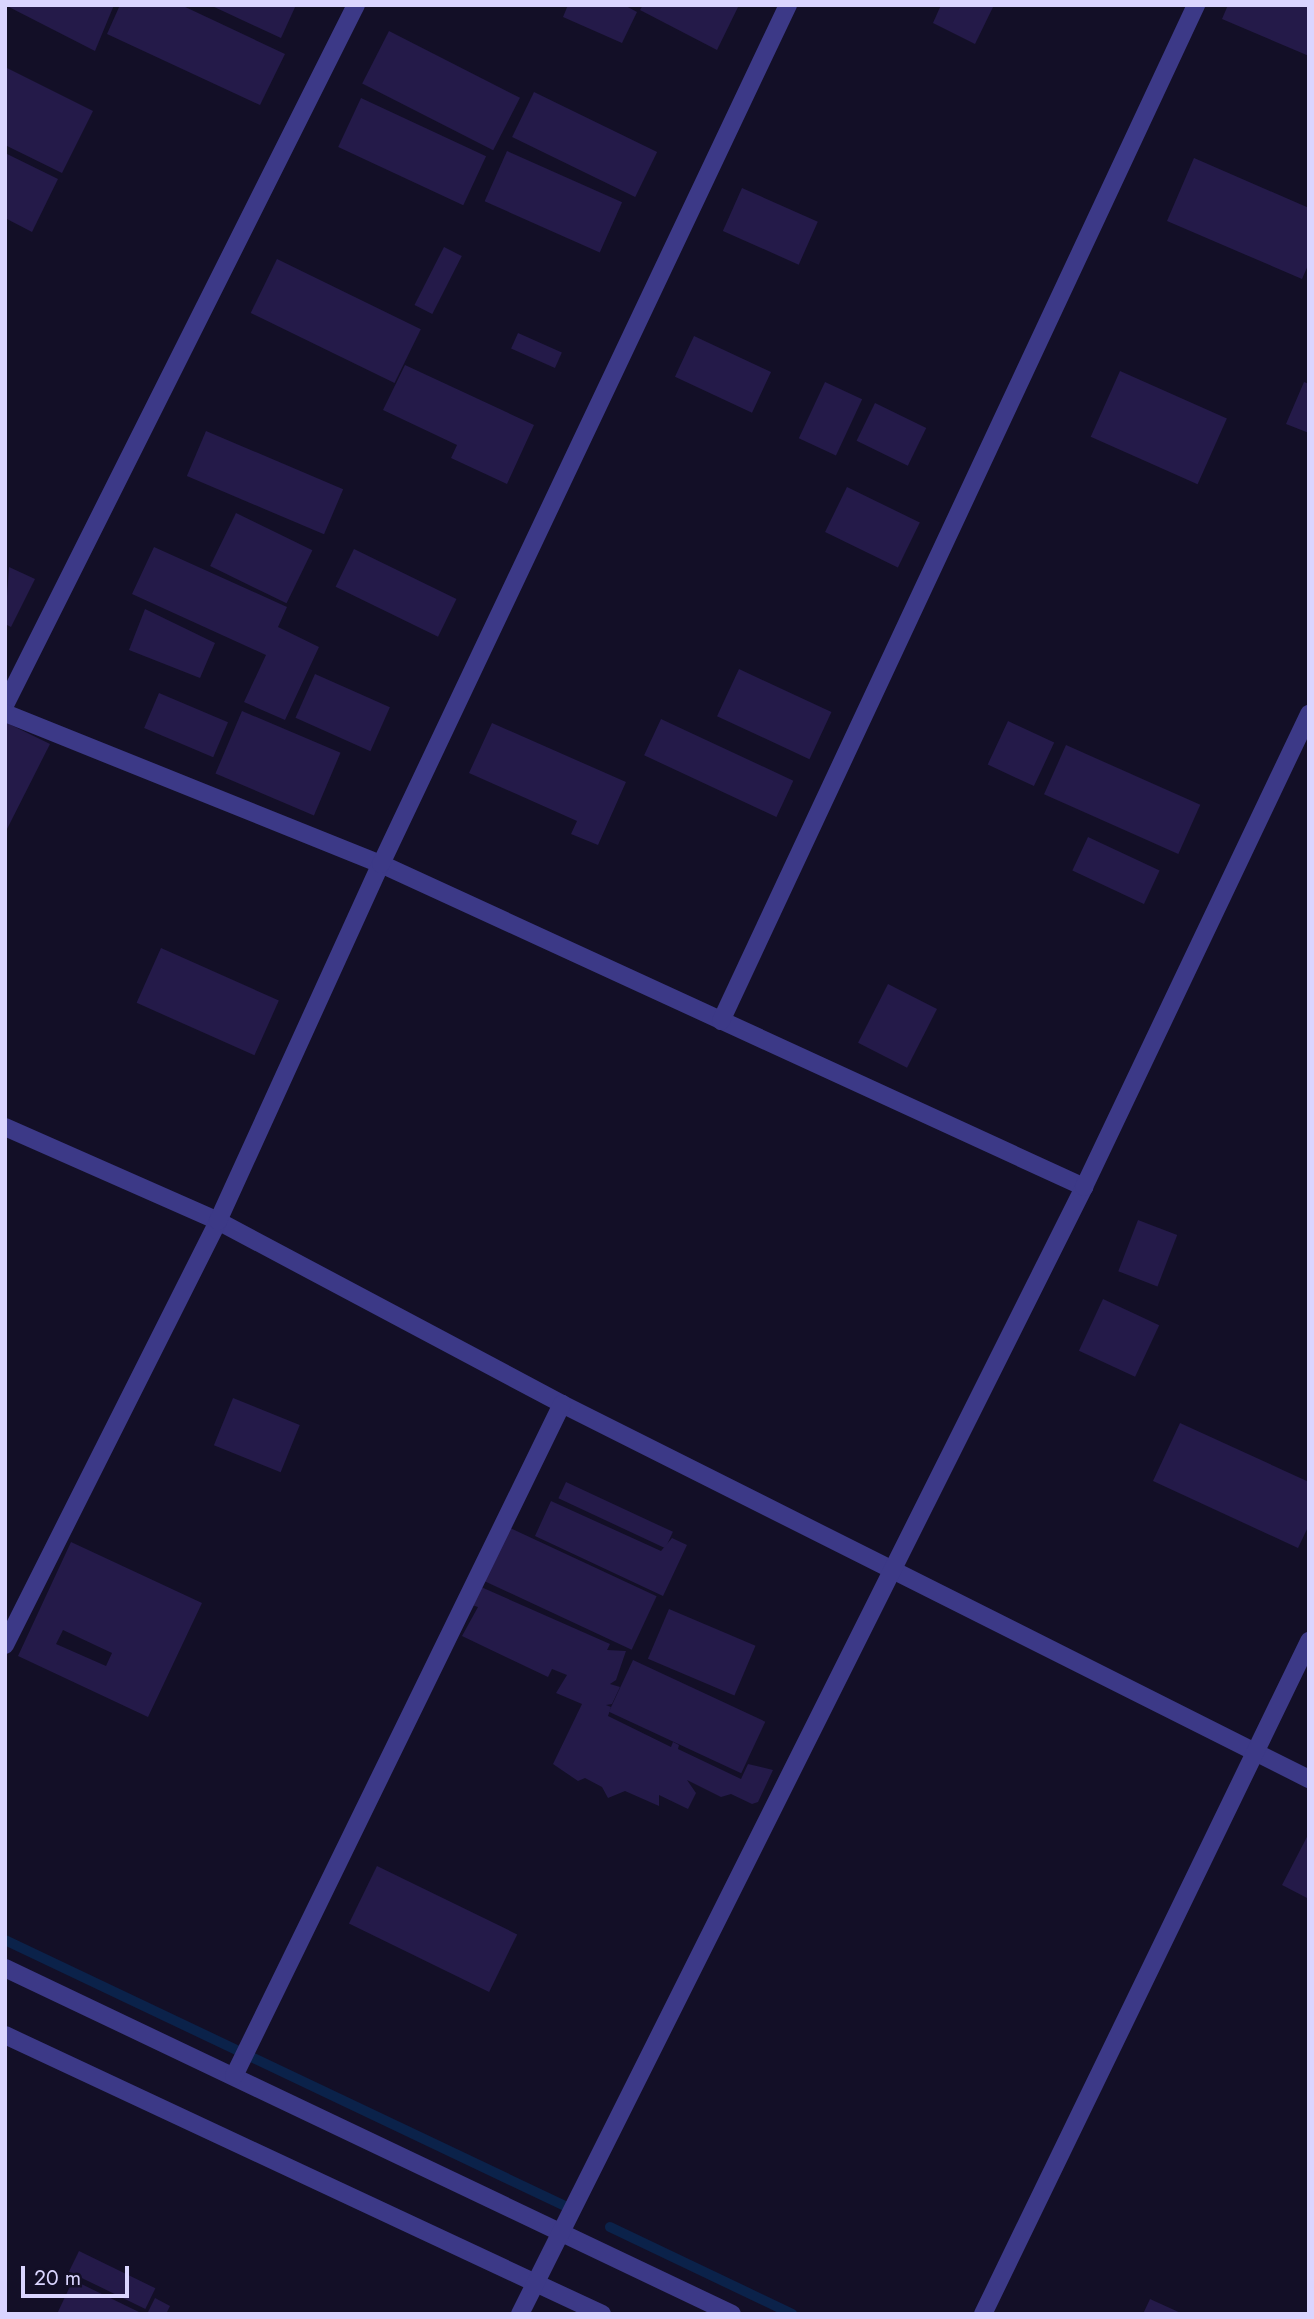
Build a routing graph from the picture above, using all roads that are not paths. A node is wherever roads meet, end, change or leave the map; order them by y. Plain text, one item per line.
1 (356, 5) edge
2 (788, 5) edge
3 (1196, 5) edge
4 (5, 705) edge
5 (5, 713) edge
6 (1309, 714) edge
7 (381, 864) junction
8 (720, 1021) junction
9 (5, 1127) edge
10 (1084, 1187) junction
11 (218, 1221) junction
12 (562, 1404) junction
13 (896, 1569) junction
14 (1309, 1641) edge
15 (5, 1645) edge
16 (1255, 1755) junction
17 (1309, 1779) edge
18 (5, 1968) edge
19 (5, 2035) edge
20 (234, 2076) junction
21 (559, 2231) junction
22 (537, 2280) junction
23 (520, 2314) edge
24 (602, 2314) edge
25 (732, 2314) edge
26 (983, 2314) edge

1 - 4 street
2 - 7 street
3 - 8 street
5 - 7 street
6 - 10 street
7 - 8 street
7 - 11 street
8 - 10 street
9 - 11 street
10 - 13 street
11 - 12 street
11 - 15 street
12 - 13 street
12 - 20 street
13 - 16 street
13 - 21 street
14 - 16 street
16 - 17 street
16 - 26 street
18 - 20 street
19 - 22 street
20 - 21 street
21 - 22 street
21 - 25 street
22 - 23 street
22 - 24 street

